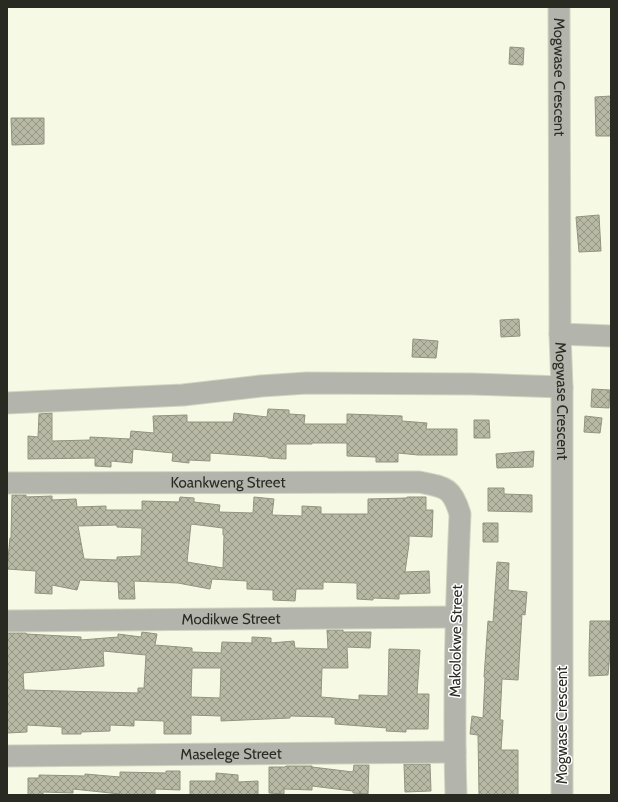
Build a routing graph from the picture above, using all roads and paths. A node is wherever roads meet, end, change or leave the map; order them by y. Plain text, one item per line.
1 (559, 7) edge
2 (560, 334) junction
3 (611, 336) edge
4 (562, 388) junction
5 (7, 403) edge
6 (7, 483) edge
7 (448, 490) joint
8 (456, 617) junction
9 (7, 621) edge
10 (455, 752) junction
11 (7, 756) edge
12 (456, 795) edge
13 (562, 795) edge

1 - 2 street, Mogwase Crescent
2 - 3 street
2 - 4 street, Mogwase Crescent
4 - 5 street
4 - 13 street, Mogwase Crescent
6 - 7 street, Koankweng Street
7 - 8 street, Makolokwe Street
8 - 9 street, Modikwe Street
8 - 10 street, Makolokwe Street
10 - 11 street, Maselege Street
10 - 12 street, Makolokwe Street

